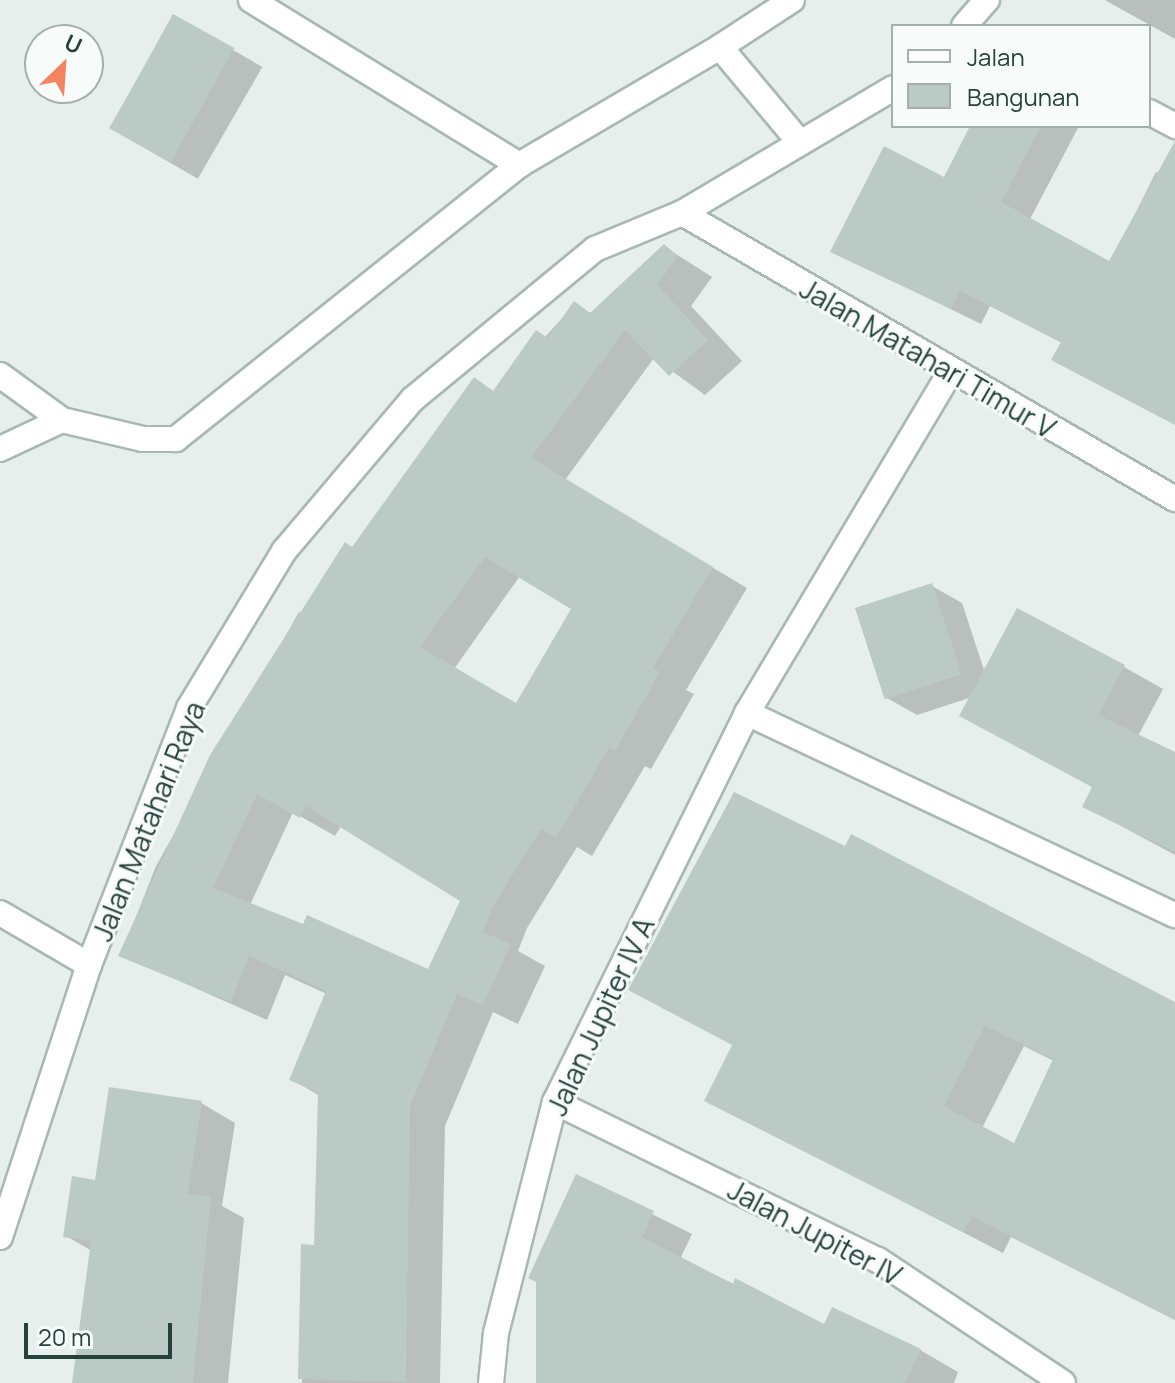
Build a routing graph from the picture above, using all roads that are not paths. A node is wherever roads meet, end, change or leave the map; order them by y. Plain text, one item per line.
1 (251, 0) edge
2 (792, 0) edge
3 (720, 47) junction
4 (891, 89) edge
5 (1151, 113) edge
6 (1175, 126) edge
7 (797, 139) junction
8 (519, 165) junction
9 (682, 213) junction
10 (950, 373) junction
11 (0, 375) edge
12 (62, 420) junction
13 (0, 449) edge
14 (1175, 499) edge
15 (747, 713) junction
16 (0, 913) edge
17 (1175, 915) edge
18 (89, 965) junction
19 (555, 1102) junction
20 (0, 1237) edge
21 (491, 1383) edge
22 (1063, 1383) edge

1 - 8 street
2 - 3 street
3 - 7 street
3 - 8 street
4 - 7 street, Jalan Matahari Raya
5 - 6 street
7 - 9 street, Jalan Matahari Raya
8 - 12 street
9 - 10 street, Jalan Matahari Timur V
9 - 18 street, Jalan Matahari Raya
10 - 14 street, Jalan Matahari Timur V
10 - 15 street, Jalan Jupiter IV A
11 - 12 street
12 - 13 street
15 - 17 street
15 - 19 street, Jalan Jupiter IV A
16 - 18 street
18 - 20 street, Jalan Matahari Raya
19 - 21 street, Jalan Jupiter IV A
19 - 22 street, Jalan Jupiter IV

